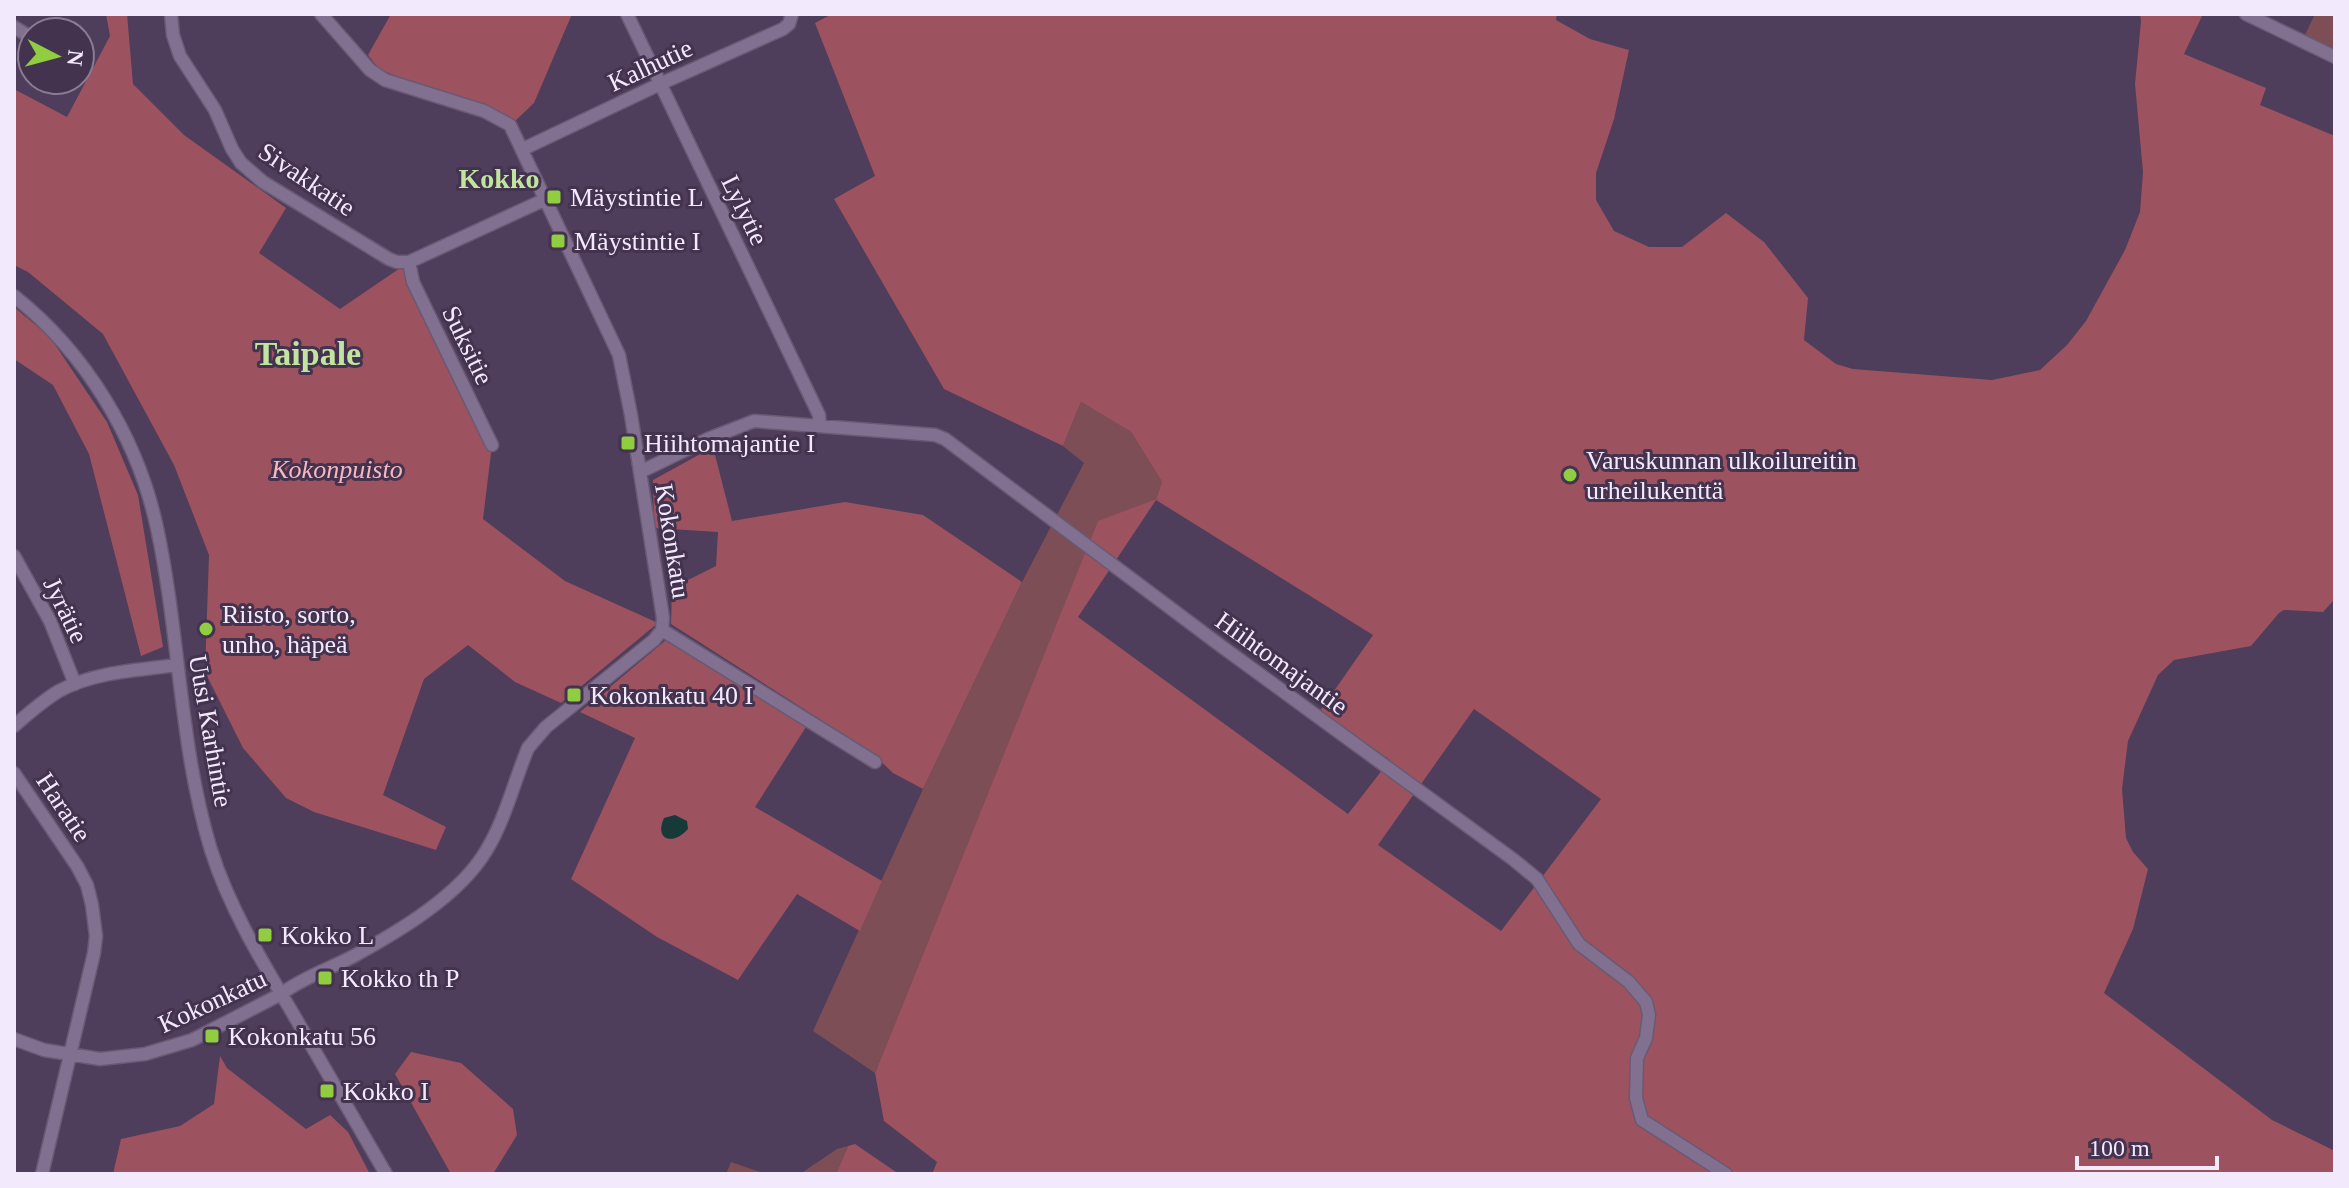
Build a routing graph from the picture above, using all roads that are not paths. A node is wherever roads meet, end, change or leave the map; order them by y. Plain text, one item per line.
1 (171, 14) edge
2 (321, 14) edge
3 (627, 14) edge
4 (2246, 14) edge
5 (792, 16) edge
6 (2335, 57) edge
7 (660, 84) junction
8 (523, 149) junction
9 (546, 199) junction
10 (409, 262) junction
11 (14, 296) edge
12 (820, 426) junction
13 (492, 445) dead end
14 (640, 472) junction
15 (14, 556) edge
16 (662, 630) junction
17 (177, 665) junction
18 (75, 684) junction
19 (14, 726) edge
20 (875, 762) dead end
21 (14, 773) edge
22 (281, 994) junction
23 (14, 1039) edge
24 (70, 1054) junction
25 (42, 1174) edge
26 (386, 1174) edge
27 (1726, 1174) edge

1 - 10 street, Sivakkatie
2 - 8 street, Kokonkatu
3 - 7 street, Lylytie
4 - 6 street
5 - 7 street, Kalhutie
7 - 8 street, Kalhutie
7 - 12 street, Lylytie
8 - 9 street, Kokonkatu
9 - 10 street
9 - 14 street, Kokonkatu
10 - 13 street, Suksitie
11 - 17 street, Uusi Karhintie
12 - 14 street, Hiihtomajantie
12 - 27 street, Hiihtomajantie
14 - 16 street, Kokonkatu
15 - 18 street, Jyrätie
16 - 20 street
16 - 22 street, Kokonkatu
17 - 18 street
17 - 22 street, Uusi Karhintie
18 - 19 street
21 - 24 street, Haratie
22 - 24 street, Kokonkatu
22 - 26 street, Uusi Karhintie
23 - 24 street, Kokonkatu
24 - 25 street, Haratie

